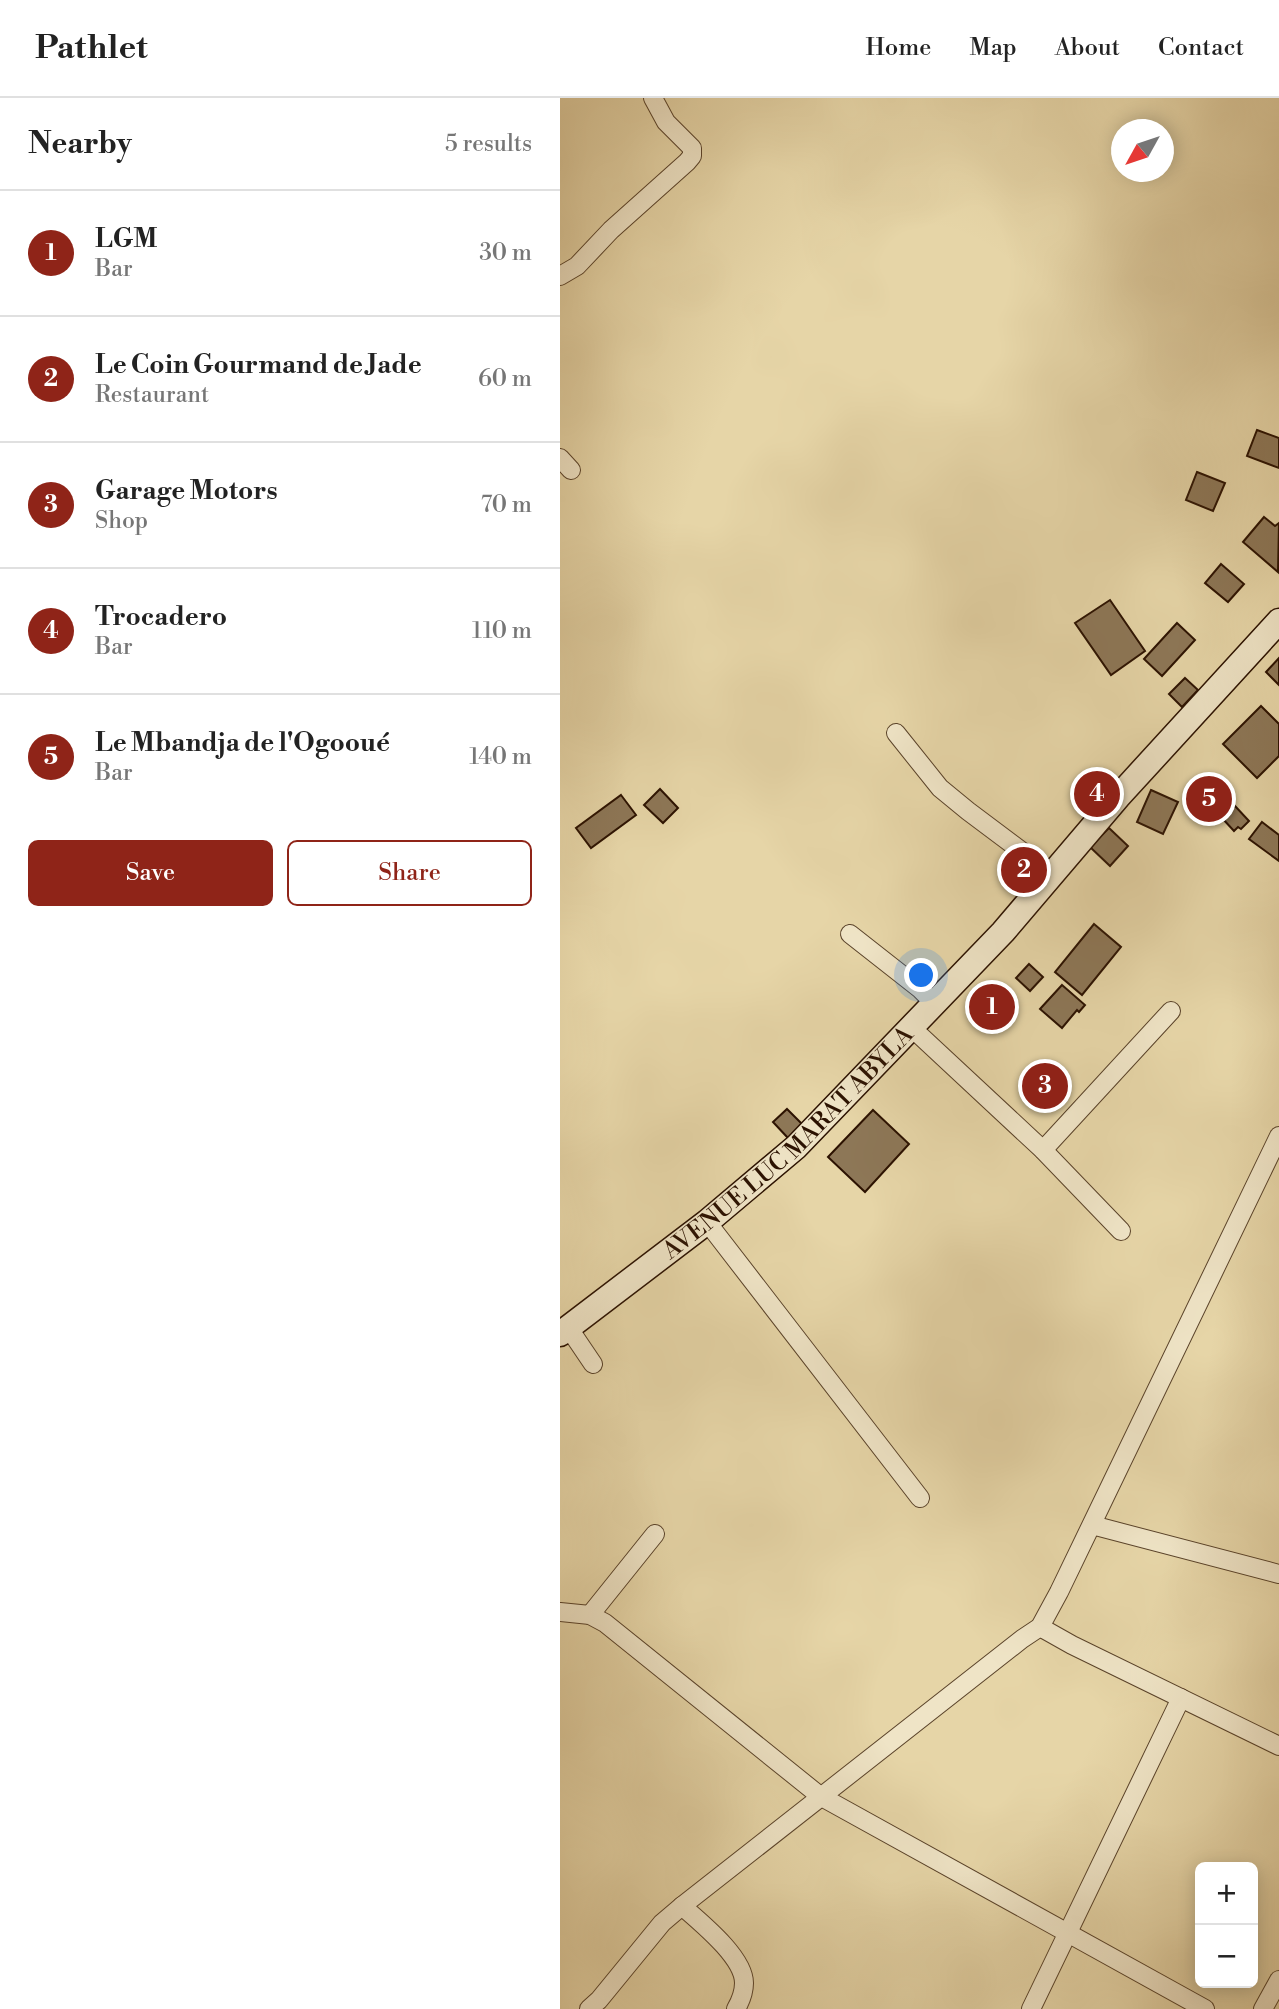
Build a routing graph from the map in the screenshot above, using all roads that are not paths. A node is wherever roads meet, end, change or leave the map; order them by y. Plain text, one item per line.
1 (653, 98) edge
2 (560, 276) edge
3 (1279, 621) edge
4 (896, 733) dead end
5 (1052, 874) junction
6 (850, 934) dead end
7 (934, 1003) junction
8 (1171, 1012) dead end
9 (912, 1028) junction
10 (1279, 1136) edge
11 (1043, 1150) junction
12 (707, 1222) junction
13 (1121, 1231) dead end
14 (564, 1331) edge
15 (593, 1364) dead end
16 (920, 1498) dead end
17 (1092, 1525) junction
18 (655, 1534) dead end
19 (1279, 1574) edge
20 (560, 1612) edge
21 (590, 1615) junction
22 (1040, 1627) junction
23 (1181, 1698) junction
24 (1279, 1746) edge
25 (820, 1796) junction
26 (682, 1906) junction
27 (1068, 1934) junction
28 (1279, 1980) edge
29 (1193, 2007) edge
30 (589, 2009) edge
31 (736, 2009) edge
32 (1031, 2009) edge
33 (1263, 2009) edge

1 - 2 street
3 - 5 street, AVENUE LUC MARAT ABYLA
4 - 5 street
5 - 7 street, AVENUE LUC MARAT ABYLA
6 - 7 street
7 - 9 street, AVENUE LUC MARAT ABYLA
8 - 11 street
9 - 11 street
9 - 12 street, AVENUE LUC MARAT ABYLA
10 - 17 street
11 - 13 street
12 - 14 street, AVENUE LUC MARAT ABYLA
12 - 16 street
14 - 15 street
17 - 19 street
17 - 22 street
18 - 21 street
20 - 21 street
21 - 25 street
22 - 23 street
22 - 25 street
23 - 24 street
23 - 27 street
25 - 26 street
25 - 27 street
26 - 30 street
26 - 31 street
27 - 29 street
27 - 32 street
28 - 33 street

